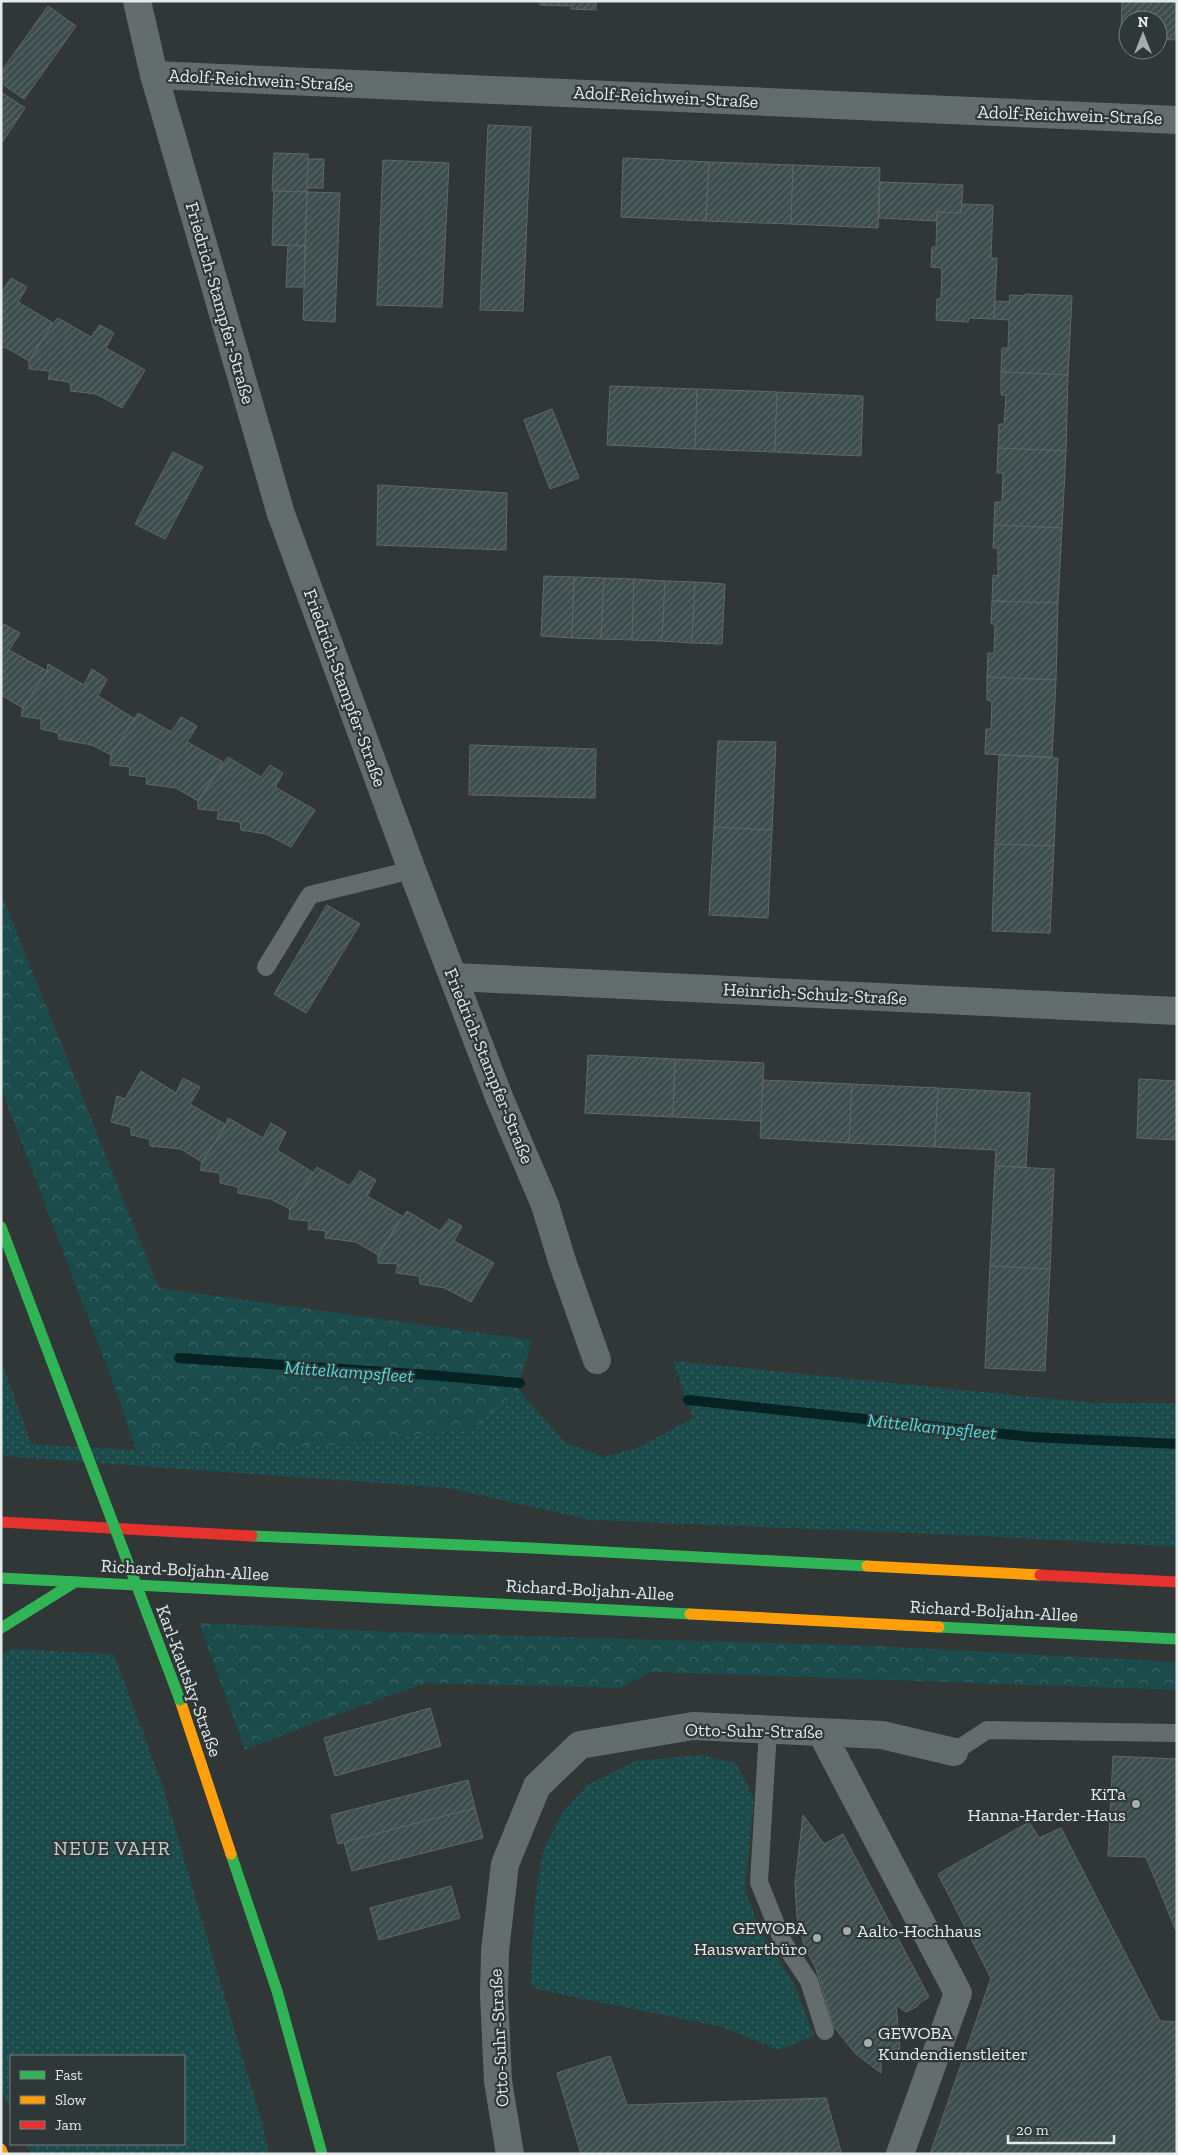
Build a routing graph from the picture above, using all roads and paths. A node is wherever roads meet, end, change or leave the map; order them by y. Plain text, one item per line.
1 (136, 1) edge
2 (154, 75) junction
3 (1177, 120) edge
4 (412, 870) junction
5 (266, 967) dead end
6 (454, 977) junction
7 (1177, 1011) edge
8 (1, 1227) edge
9 (597, 1360) dead end
10 (1, 1522) edge
11 (1, 1578) edge
12 (75, 1582) junction
13 (1177, 1582) edge
14 (1, 1628) edge
15 (1177, 1639) edge
16 (768, 1730) junction
17 (821, 1732) junction
18 (1177, 1733) edge
19 (954, 1752) joint
20 (825, 2031) dead end
21 (1, 2149) edge
22 (3, 2154) edge
23 (322, 2154) edge
24 (510, 2154) edge
25 (900, 2154) edge

1 - 2 street, Friedrich-Stampfer-Straße
2 - 3 street, Adolf-Reichwein-Straße
2 - 4 street, Friedrich-Stampfer-Straße
4 - 5 lane
4 - 6 street, Friedrich-Stampfer-Straße
6 - 7 street, Heinrich-Schulz-Straße
6 - 9 street, Friedrich-Stampfer-Straße
8 - 23 main road, Karl-Kautsky-Straße, bridge
10 - 13 main road, Richard-Boljahn-Allee
11 - 12 main road, Richard-Boljahn-Allee
12 - 14 main road
12 - 15 main road, Richard-Boljahn-Allee
16 - 17 street, Otto-Suhr-Straße
16 - 20 lane
16 - 24 street, Otto-Suhr-Straße
17 - 19 street, Otto-Suhr-Straße
17 - 25 street
18 - 19 lane, Otto-Suhr-Straße
21 - 22 main road

